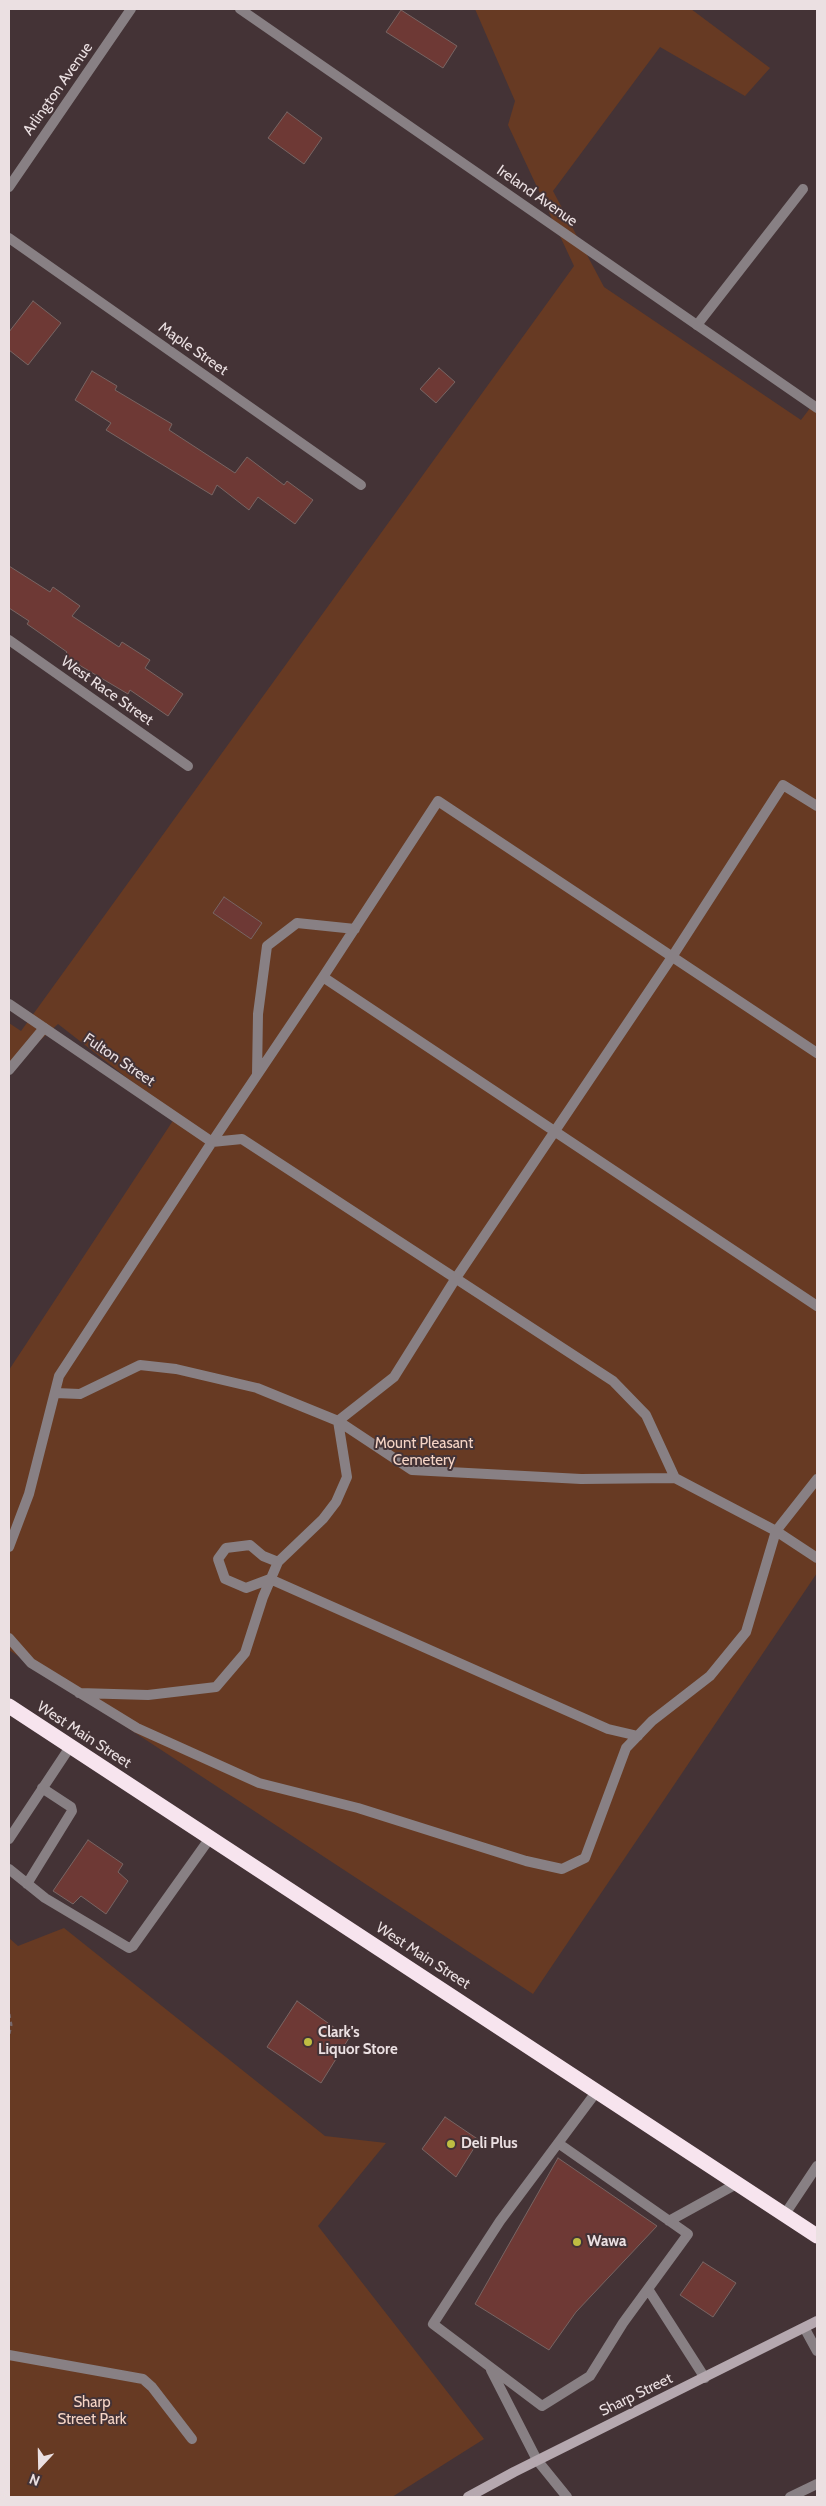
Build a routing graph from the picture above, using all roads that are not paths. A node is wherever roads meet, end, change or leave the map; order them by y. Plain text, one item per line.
1 (132, 9) edge
2 (240, 9) edge
3 (9, 187) edge
4 (802, 189) dead end
5 (9, 238) edge
6 (698, 325) junction
7 (817, 408) edge
8 (361, 485) dead end
9 (9, 640) edge
10 (188, 766) dead end
11 (817, 806) edge
12 (354, 929) junction
13 (672, 957) junction
14 (323, 977) junction
15 (9, 1004) edge
16 (44, 1028) junction
17 (817, 1054) edge
18 (9, 1070) edge
19 (257, 1075) junction
20 (553, 1132) junction
21 (212, 1142) junction
22 (456, 1278) junction
23 (817, 1306) edge
24 (55, 1393) junction
25 (338, 1421) junction
26 (675, 1478) junction
27 (817, 1479) edge
28 (776, 1532) junction
29 (9, 1548) edge
30 (817, 1558) edge
31 (278, 1562) junction
32 (270, 1579) junction
33 (9, 1638) edge
34 (78, 1692) junction
35 (9, 1706) edge
36 (638, 1736) junction
37 (70, 1747) junction
38 (42, 1788) junction
39 (210, 1838) junction
40 (9, 1839) edge
41 (9, 1869) edge
42 (27, 1884) junction
43 (597, 2091) junction
44 (558, 2142) junction
45 (817, 2166) edge
46 (738, 2184) junction
47 (785, 2214) junction
48 (669, 2221) junction
49 (817, 2236) edge
50 (648, 2289) junction
51 (817, 2321) edge
52 (805, 2328) junction
53 (817, 2351) edge
54 (9, 2355) edge
55 (490, 2368) junction
56 (705, 2378) junction
57 (192, 2439) dead end
58 (537, 2460) junction
59 (817, 2484) edge
60 (468, 2497) edge
61 (567, 2497) edge
62 (790, 2497) edge

1 - 3 street, Arlington Avenue
2 - 6 street, Ireland Avenue
4 - 6 street
5 - 8 street, Maple Street
6 - 7 street, Ireland Avenue
9 - 10 street, West Race Street
11 - 13 street
12 - 13 street
12 - 14 street
12 - 19 street
13 - 17 street
13 - 20 street
14 - 19 street
14 - 20 street
15 - 16 street, Fulton Street
16 - 18 street
16 - 21 street, Fulton Street
19 - 21 street
20 - 22 street
20 - 23 street
21 - 22 street
21 - 24 street
22 - 25 street
22 - 26 street
24 - 25 street
24 - 29 street
25 - 26 street
25 - 31 street
26 - 28 street
27 - 28 street
28 - 30 street
28 - 36 street
31 - 32 street
31 - 32 street
32 - 34 street
32 - 36 street
33 - 34 street
34 - 36 street
35 - 37 highway, West Main Street
37 - 38 street
37 - 39 highway, West Main Street
38 - 40 street
38 - 42 street
39 - 42 street
39 - 43 highway, West Main Street
41 - 42 street
43 - 44 street
43 - 46 highway, West Main Street
44 - 48 street
44 - 55 street
45 - 47 street
46 - 47 highway, West Main Street
46 - 48 street
47 - 49 highway, West Main Street
48 - 50 street
50 - 55 street
50 - 56 street
51 - 52 street, Sharp Street
52 - 53 street
52 - 56 street, Sharp Street
54 - 57 street
55 - 58 street
56 - 58 street, Sharp Street
58 - 60 street, Sharp Street
58 - 61 street
59 - 62 street

